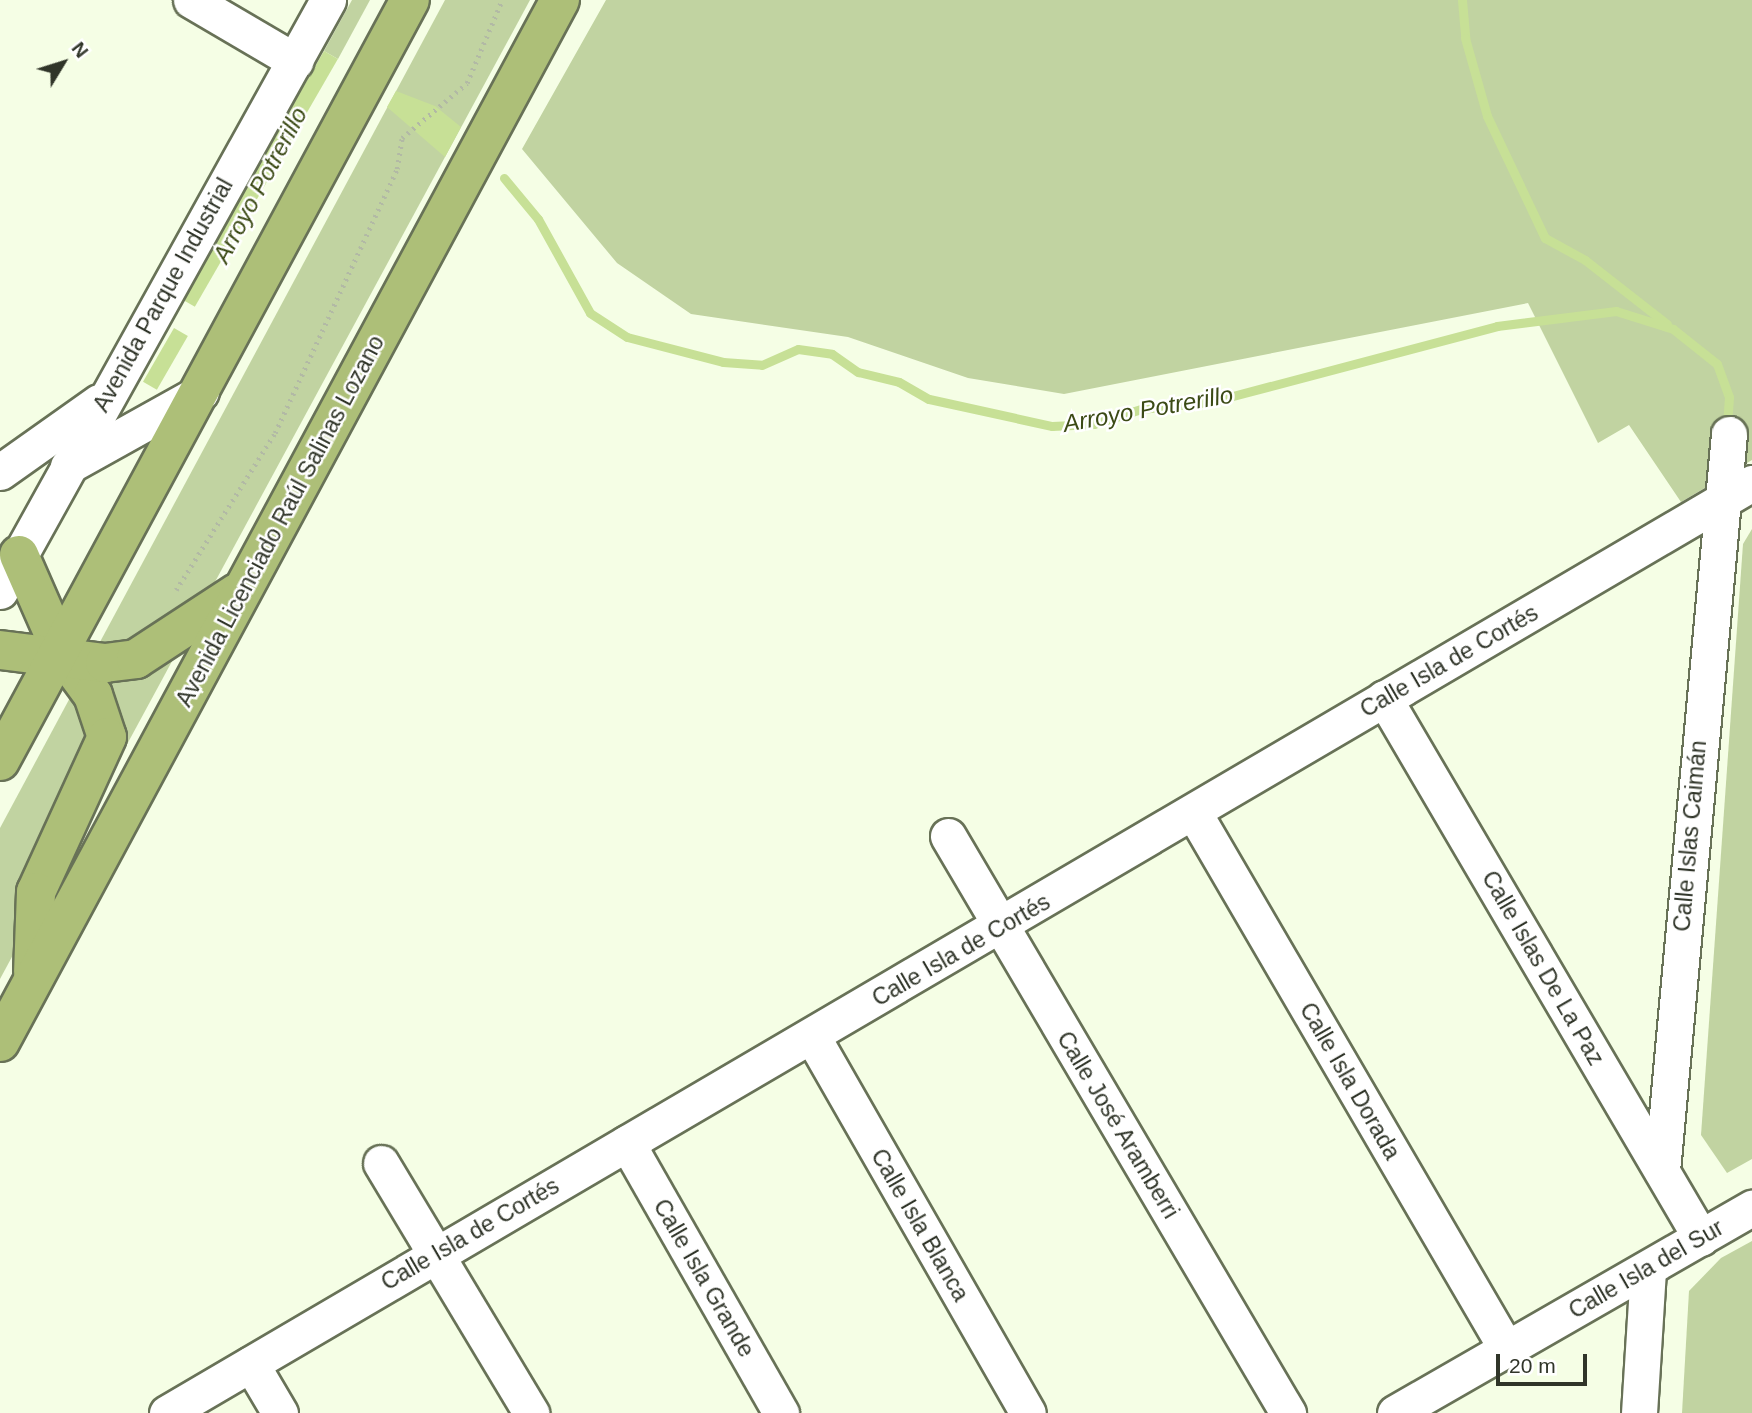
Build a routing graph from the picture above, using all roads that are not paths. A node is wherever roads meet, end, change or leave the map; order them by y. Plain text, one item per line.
1 (191, 0) edge
2 (328, 0) edge
3 (410, 0) edge
4 (560, 0) edge
5 (295, 61) junction
6 (201, 392) junction
7 (104, 398) junction
8 (1729, 434) dead end
9 (68, 466) junction
10 (0, 472) edge
11 (1752, 483) edge
12 (1719, 502) junction
13 (9, 544) edge
14 (245, 588) junction
15 (0, 591) edge
16 (0, 650) edge
17 (62, 653) junction
18 (1384, 698) junction
19 (0, 761) edge
20 (1194, 813) junction
21 (948, 836) dead end
22 (1001, 926) junction
23 (33, 981) junction
24 (812, 1036) junction
25 (0, 1042) edge
26 (627, 1143) junction
27 (382, 1163) dead end
28 (1662, 1170) junction
29 (1752, 1208) edge
30 (1701, 1238) junction
31 (437, 1253) junction
32 (1648, 1270) junction
33 (1506, 1348) junction
34 (251, 1364) junction
35 (167, 1413) edge
36 (280, 1413) edge
37 (531, 1413) edge
38 (781, 1413) edge
39 (1028, 1413) edge
40 (1288, 1413) edge
41 (1395, 1413) edge
42 (1639, 1413) edge

1 - 5 street
2 - 5 street, Avenida Parque Industrial
3 - 6 main road
4 - 14 main road, Avenida Licenciado Raúl Salinas Lozano
5 - 7 street, Avenida Parque Industrial
6 - 9 street
6 - 17 main road
7 - 9 street, Avenida Parque Industrial
7 - 10 street
8 - 12 street, Calle Islas Caimán
9 - 13 street, Avenida Parque Industrial
11 - 12 street, Calle Isla de Cortés
12 - 18 street, Calle Isla de Cortés
12 - 28 street, Calle Islas Caimán
13 - 15 street, Avenida Parque Industrial
13 - 17 main road
14 - 17 main road
14 - 23 main road, Avenida Licenciado Raúl Salinas Lozano
16 - 17 main road
17 - 19 main road
17 - 23 main road
18 - 20 street, Calle Isla de Cortés
18 - 28 street, Calle Islas De La Paz
20 - 22 street, Calle Isla de Cortés
20 - 33 street, Calle Isla Dorada
21 - 22 street, Calle José Aramberri
22 - 24 street, Calle Isla de Cortés
22 - 40 street, Calle José Aramberri
23 - 25 main road, Avenida Licenciado Raúl Salinas Lozano
24 - 26 street, Calle Isla de Cortés
24 - 39 street, Calle Isla Blanca
26 - 31 street, Calle Isla de Cortés
26 - 38 street, Calle Isla Grande
27 - 31 street
28 - 30 street, Calle Islas De La Paz
29 - 30 street, Calle Isla del Sur
30 - 32 street, Calle Isla del Sur
31 - 34 street, Calle Isla de Cortés
31 - 37 street
32 - 33 street, Calle Isla del Sur
32 - 42 street
33 - 41 street, Calle Isla del Sur
34 - 35 street, Calle Isla de Cortés
34 - 36 street

